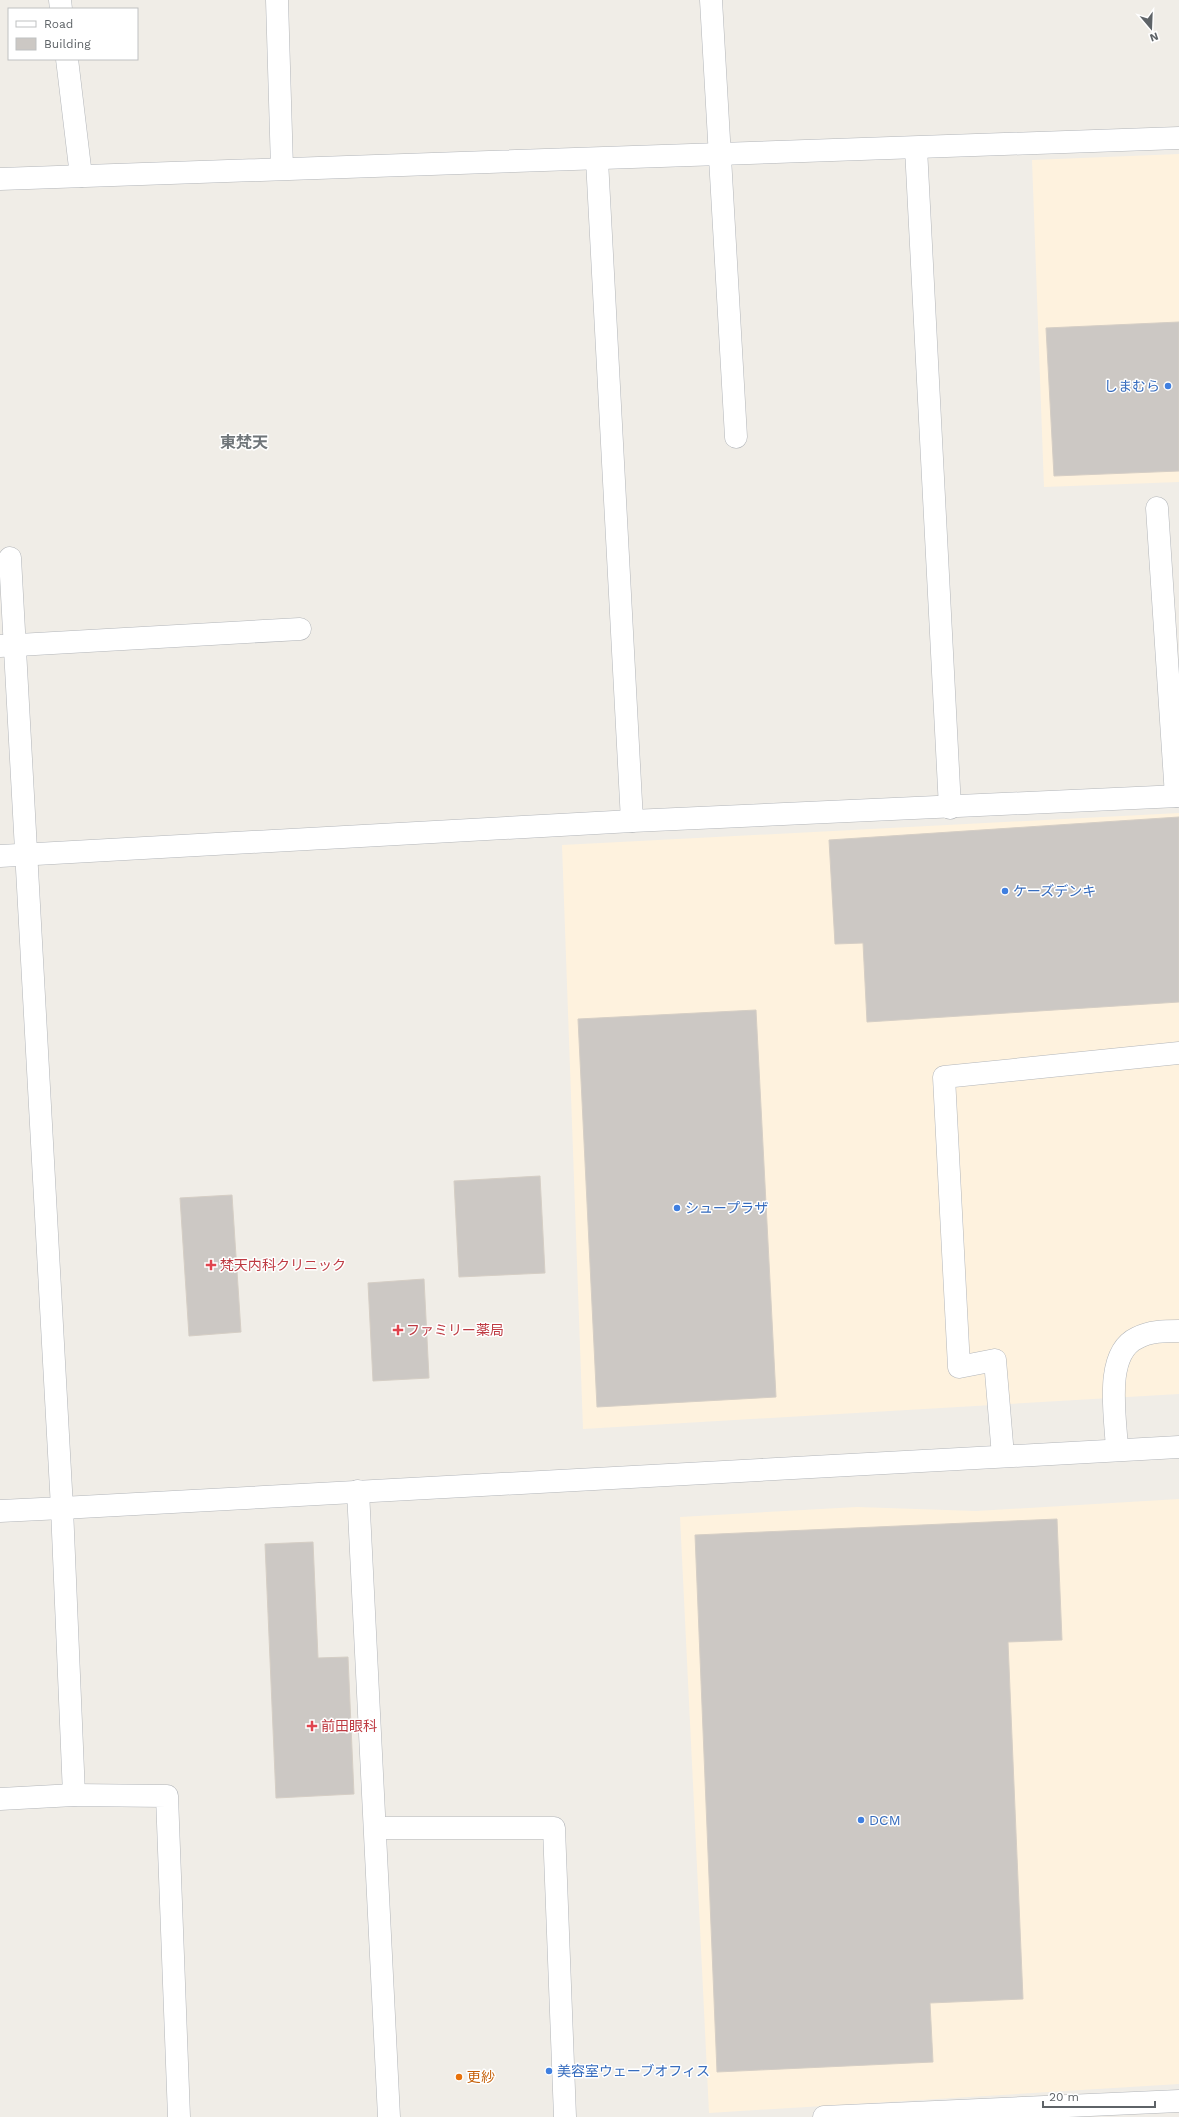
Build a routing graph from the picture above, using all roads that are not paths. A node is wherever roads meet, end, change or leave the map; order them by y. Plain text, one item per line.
1 (277, 0) edge
2 (711, 0) edge
3 (67, 60) edge
4 (1179, 138) edge
5 (916, 148) junction
6 (721, 155) junction
7 (597, 160) junction
8 (282, 168) junction
9 (81, 176) junction
10 (0, 179) edge
11 (736, 437) dead end
12 (1157, 508) dead end
13 (10, 558) dead end
14 (300, 629) dead end
15 (7, 646) edge
16 (1178, 796) edge
17 (950, 808) junction
18 (632, 822) junction
19 (26, 855) junction
20 (0, 856) edge
21 (1179, 1053) edge
22 (1179, 1331) edge
23 (1179, 1447) edge
24 (1117, 1450) junction
25 (1003, 1456) junction
26 (358, 1491) junction
27 (62, 1508) junction
28 (0, 1511) edge
29 (74, 1795) junction
30 (0, 1799) edge
31 (376, 1828) junction
32 (1179, 2102) edge
33 (1056, 2112) edge
34 (179, 2117) edge
35 (389, 2117) edge
36 (565, 2117) edge
37 (824, 2117) edge

1 - 8 street
2 - 6 street
3 - 9 street
4 - 5 street
5 - 6 street
5 - 17 street
6 - 7 street
6 - 11 street
7 - 8 street
7 - 18 street
8 - 9 street
9 - 10 street
12 - 16 street
13 - 15 street
14 - 15 street
15 - 19 street
16 - 17 street
17 - 18 street
18 - 19 street
19 - 20 street
19 - 27 street
21 - 25 street
22 - 24 street
23 - 24 street
24 - 25 street
25 - 26 street
26 - 27 street
26 - 31 street
27 - 28 street
27 - 29 street
29 - 30 street
29 - 34 street
31 - 35 street
31 - 36 street
32 - 33 street
33 - 37 street

